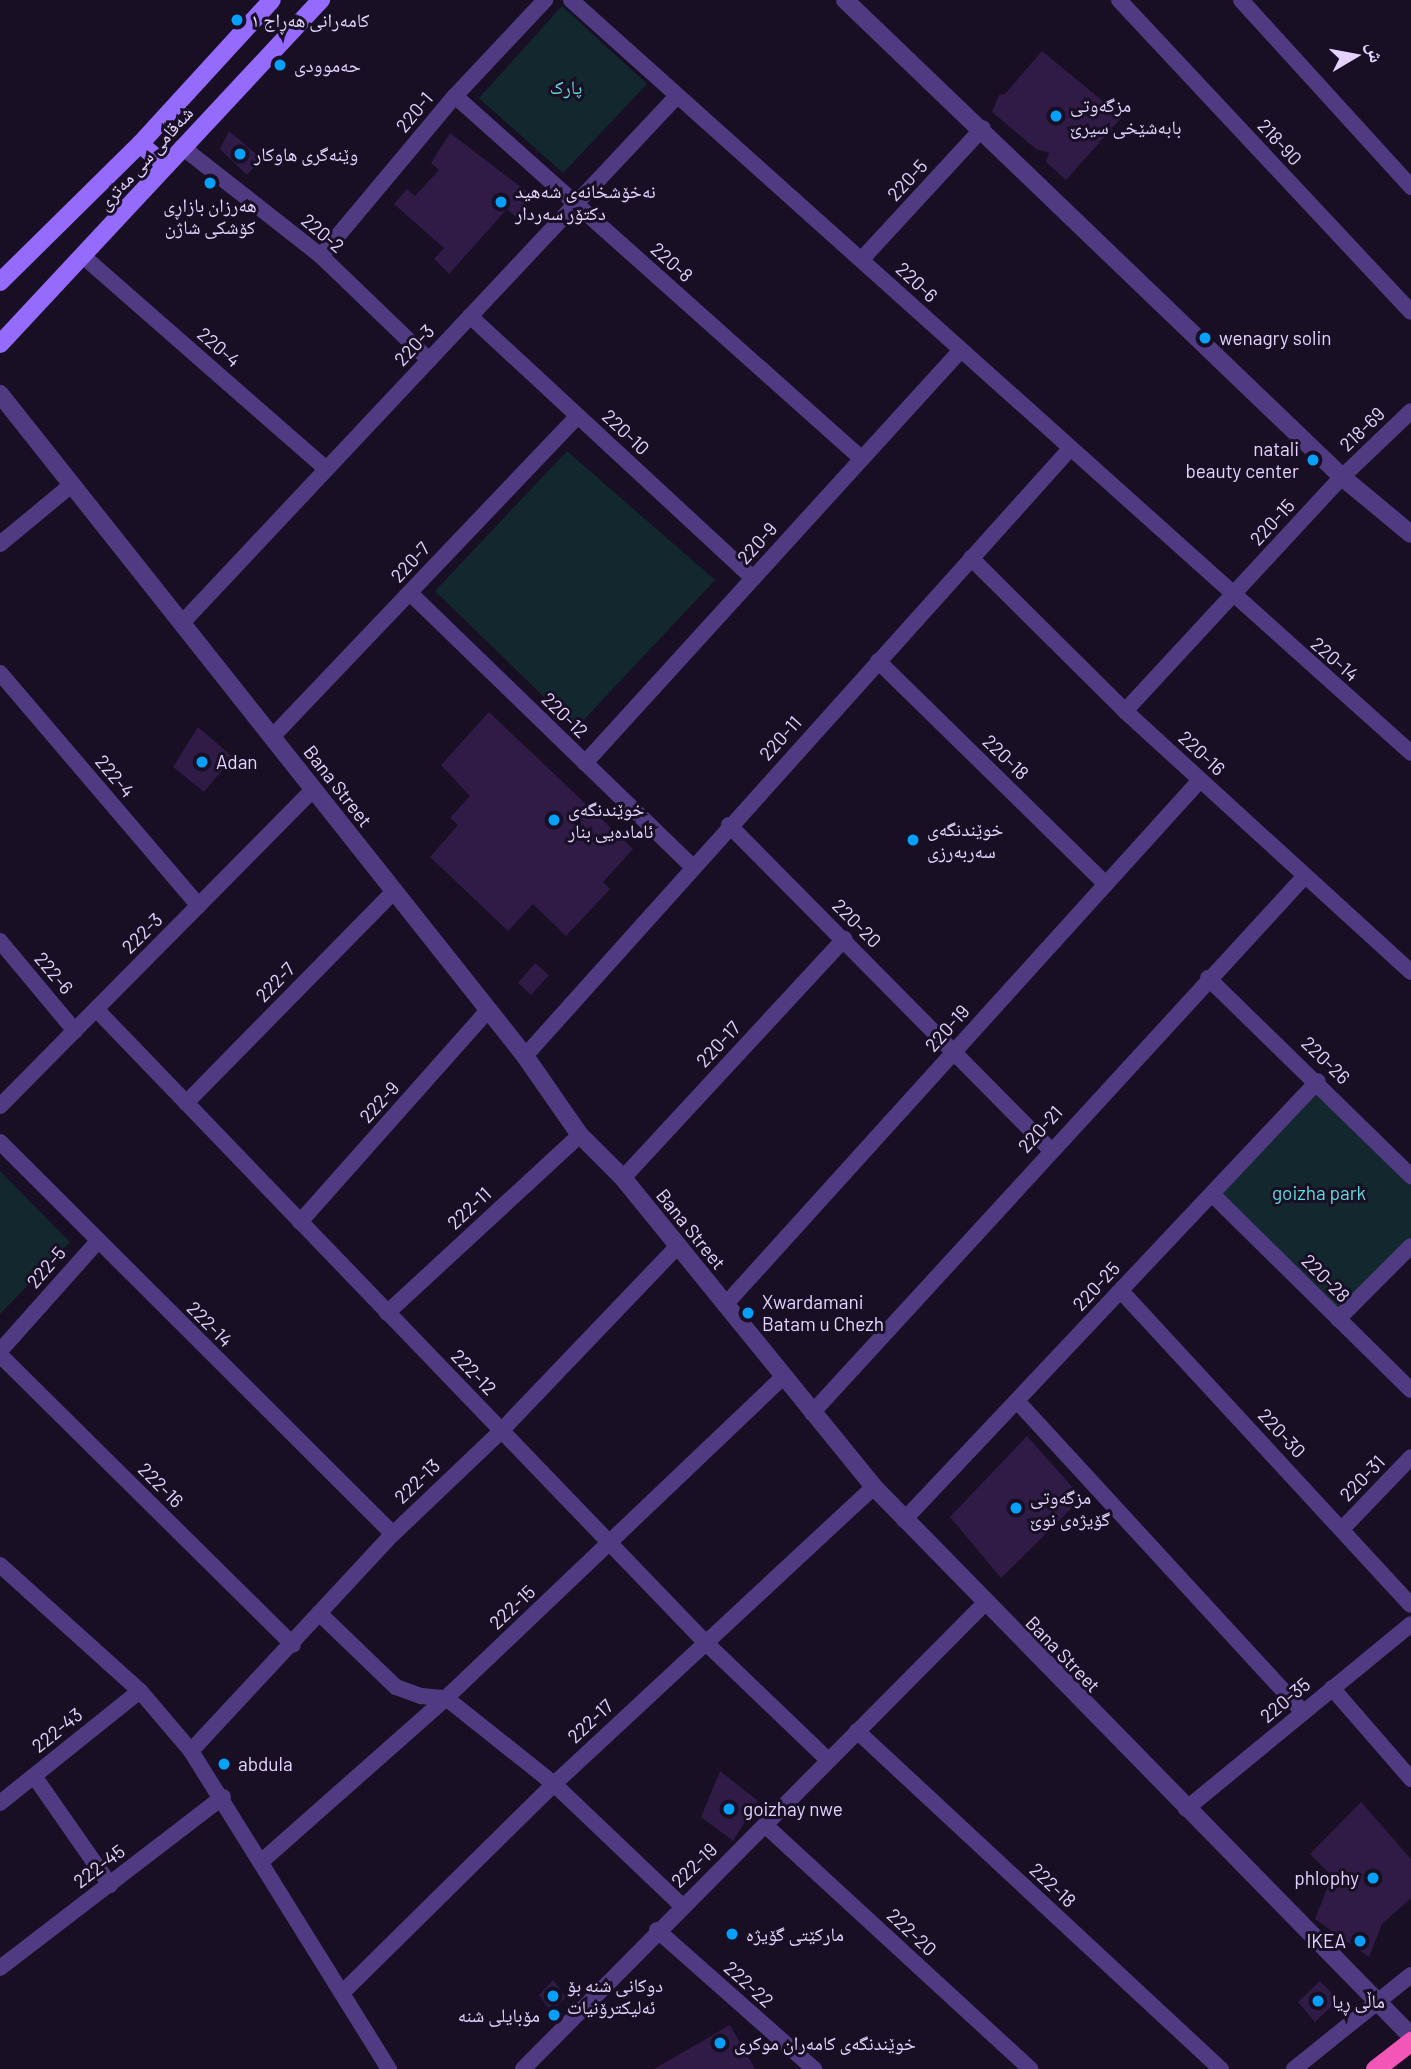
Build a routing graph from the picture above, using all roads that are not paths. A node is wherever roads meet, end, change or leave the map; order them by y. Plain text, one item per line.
1 (272, 0) edge
2 (321, 0) edge
3 (545, 0) edge
4 (571, 0) edge
5 (845, 0) edge
6 (1119, 0) edge
7 (1241, 0) edge
8 (455, 96) junction
9 (677, 96) junction
10 (983, 128) junction
11 (140, 144) junction
12 (182, 147) junction
13 (166, 166) junction
14 (1411, 187) edge
15 (575, 204) junction
16 (321, 256) junction
17 (84, 257) junction
18 (862, 259) junction
19 (0, 282) edge
20 (1411, 312) edge
21 (470, 316) junction
22 (0, 344) edge
23 (960, 351) junction
24 (429, 360) junction
25 (0, 394) edge
26 (1411, 411) edge
27 (578, 416) junction
28 (1069, 450) junction
29 (862, 458) junction
30 (326, 469) junction
31 (1342, 477) junction
32 (70, 486) junction
33 (1411, 534) edge
34 (0, 544) edge
35 (971, 558) junction
36 (753, 578) junction
37 (410, 593) junction
38 (1231, 596) junction
39 (182, 623) junction
40 (878, 661) junction
41 (0, 673) edge
42 (1125, 711) junction
43 (272, 737) junction
44 (1411, 753) edge
45 (584, 763) junction
46 (1200, 780) junction
47 (314, 789) junction
48 (729, 824) junction
49 (692, 866) junction
50 (1304, 877) junction
51 (1106, 884) junction
52 (394, 891) junction
53 (199, 906) junction
54 (844, 939) junction
55 (0, 941) edge
56 (1411, 972) edge
57 (1208, 978) junction
58 (96, 1009) junction
59 (488, 1010) junction
60 (75, 1031) junction
61 (956, 1050) junction
62 (525, 1056) junction
63 (1318, 1081) junction
64 (186, 1103) junction
65 (0, 1106) edge
66 (580, 1135) junction
67 (0, 1142) edge
68 (1050, 1149) junction
69 (1411, 1176) edge
70 (623, 1178) junction
71 (1212, 1194) junction
72 (300, 1222) junction
73 (97, 1242) junction
74 (678, 1246) junction
75 (1411, 1246) edge
76 (1121, 1291) junction
77 (725, 1305) junction
78 (387, 1313) junction
79 (1338, 1319) junction
80 (0, 1353) edge
81 (782, 1377) junction
82 (1411, 1390) edge
83 (1017, 1401) junction
84 (811, 1413) junction
85 (501, 1431) junction
86 (1411, 1457) edge
87 (874, 1488) junction
88 (904, 1520) junction
89 (1343, 1528) junction
90 (393, 1534) junction
91 (610, 1544) junction
92 (0, 1564) edge
93 (984, 1604) junction
94 (1411, 1605) edge
95 (319, 1613) junction
96 (1411, 1624) edge
97 (705, 1642) junction
98 (293, 1645) junction
99 (1332, 1688) junction
100 (141, 1691) junction
101 (446, 1698) junction
102 (1303, 1712) junction
103 (857, 1731) junction
104 (191, 1751) junction
105 (827, 1759) junction
106 (34, 1776) junction
107 (1411, 1779) edge
108 (554, 1784) junction
109 (223, 1797) junction
110 (0, 1803) edge
111 (1186, 1809) junction
112 (766, 1826) junction
113 (262, 1861) junction
114 (110, 1885) junction
115 (682, 1906) junction
116 (657, 1930) junction
117 (0, 1968) edge
118 (1411, 1975) edge
119 (342, 1993) junction
120 (1377, 2002) junction
121 (1411, 2039) edge
122 (539, 2054) junction
123 (389, 2069) edge
124 (523, 2069) edge
125 (550, 2069) edge
126 (814, 2069) edge
127 (1030, 2069) edge
128 (1221, 2069) edge
129 (1294, 2069) edge
130 (1375, 2069) edge

1 - 11 main road, شەقامی سی مەتری
2 - 12 main road, شەقامی سی مەتری
3 - 8 street, 220-1
4 - 9 street, 220-6
5 - 10 street
6 - 20 street, 218-90
7 - 14 street
8 - 15 street, 220-8
8 - 16 street, 220-1
9 - 15 street, 220-3
9 - 18 street, 220-6
10 - 18 street, 220-5
10 - 31 street
11 - 13 main road
11 - 19 main road, شەقامی سی مەتری
12 - 13 main road, شەقامی سی مەتری
12 - 16 street, 220-2
13 - 17 main road, شەقامی سی مەتری
15 - 21 street, 220-3
15 - 29 street, 220-8
16 - 24 street, 220-2
17 - 22 main road, شەقامی سی مەتری
17 - 30 street, 220-4
18 - 23 street, 220-6
21 - 24 street, 220-3
21 - 27 street, 220-10
23 - 28 street, 220-6
23 - 29 street, 220-9
24 - 30 street, 220-3
25 - 32 street, Bana Street
26 - 31 street, 218-69
27 - 36 street, 220-10
27 - 37 street, 220-7
28 - 35 street, 220-11
28 - 38 street, 220-6
29 - 36 street, 220-9
30 - 39 street, 220-3
31 - 33 street
31 - 38 street, 220-15
32 - 34 street
32 - 39 street, Bana Street
35 - 40 street, 220-11
35 - 42 street, 220-16
36 - 45 street, 220-9
37 - 43 street, 220-7
37 - 45 street, 220-12
38 - 42 street, 220-15
38 - 44 street, 220-14
39 - 43 street, Bana Street
40 - 48 street, 220-11
40 - 51 street, 220-18
41 - 53 street, 222-4
42 - 46 street, 220-16
43 - 47 street, Bana Street
45 - 49 street, 220-12
46 - 50 street, 220-16
46 - 51 street, 220-19
47 - 52 street, Bana Street
47 - 53 street, 222-3
48 - 49 street, 220-11
48 - 54 street, 220-20
49 - 62 street, 220-11
50 - 56 street, 220-16
50 - 57 street, 220-21
51 - 61 street, 220-19
52 - 59 street, Bana Street
52 - 64 street, 222-7
53 - 58 street, 222-3
54 - 61 street, 220-20
54 - 70 street, 220-17
55 - 60 street, 222-6
57 - 63 street, 220-26
57 - 68 street, 220-21
58 - 60 street, 222-3
58 - 64 street, 222-12
59 - 62 street, Bana Street
59 - 72 street, 222-9
60 - 65 street, 222-3
61 - 68 street, 220-20
61 - 77 street, 220-19
62 - 66 street, Bana Street
63 - 69 street, 220-26
63 - 71 street, 220-25
64 - 72 street, 222-12
66 - 70 street, Bana Street
66 - 78 street, 222-11
67 - 73 street, 222-14
68 - 84 street, 220-21
70 - 74 street, Bana Street
71 - 76 street, 220-25
71 - 79 street, 220-28
72 - 78 street, 222-12
73 - 80 street, 222-5
73 - 90 street, 222-14
74 - 77 street, Bana Street
74 - 85 street, 222-13
75 - 79 street
76 - 83 street, 220-25
76 - 89 street, 220-30
77 - 81 street, Bana Street
78 - 85 street, 222-12
79 - 82 street, 220-28
80 - 98 street, 222-16
81 - 84 street, Bana Street
81 - 91 street, 222-15
83 - 88 street, 220-25
83 - 102 street
84 - 87 street, Bana Street
85 - 90 street, 222-13
85 - 91 street, 222-12
86 - 89 street, 220-31
87 - 88 street, Bana Street
87 - 97 street, 222-17
88 - 93 street, Bana Street
89 - 94 street, 220-30
90 - 95 street, 222-13
91 - 97 street, 222-12
91 - 101 street, 222-15
92 - 100 street
93 - 103 street, 222-19
93 - 111 street, Bana Street
95 - 98 street, 222-13
95 - 101 street
96 - 99 street, 220-35
97 - 105 street, 222-12
97 - 108 street, 222-17
98 - 104 street, 222-13
99 - 102 street, 220-35
99 - 107 street
100 - 104 street
100 - 106 street, 222-43
101 - 108 street
101 - 113 street, 222-15
102 - 111 street, 220-35
103 - 105 street, 222-19
103 - 128 street, 222-18
104 - 109 street
105 - 112 street, 222-19
106 - 110 street, 222-43
106 - 114 street
108 - 115 street
108 - 119 street, 222-17
109 - 113 street
109 - 114 street, 222-45
111 - 120 street, Bana Street
112 - 115 street, 222-19
112 - 127 street, 222-20
113 - 119 street
114 - 117 street, 222-45
115 - 116 street, 222-19
116 - 122 street, 222-19
116 - 126 street, 222-22
118 - 120 street
119 - 123 street
120 - 121 street, Bana Street
120 - 129 street
121 - 130 highway
122 - 124 street, 222-19
122 - 125 street

